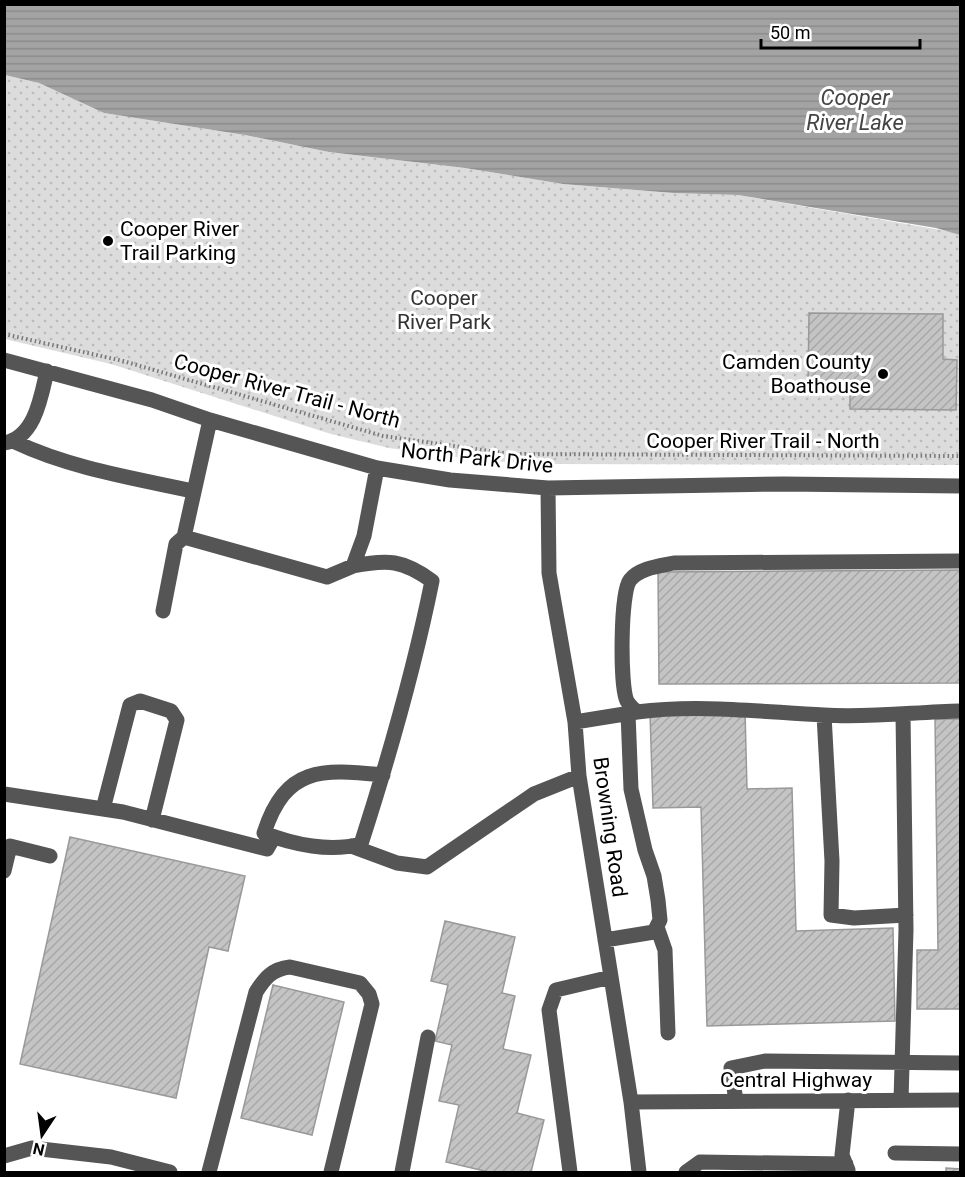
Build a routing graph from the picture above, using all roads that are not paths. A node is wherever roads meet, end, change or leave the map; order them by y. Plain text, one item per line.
1 (4, 360) edge
2 (47, 371) junction
3 (210, 420) junction
4 (10, 442) edge
5 (377, 468) junction
6 (960, 486) edge
7 (548, 488) junction
8 (193, 491) junction
9 (184, 537) junction
10 (960, 561) edge
11 (353, 566) junction
12 (163, 611) dead end
13 (960, 711) edge
14 (632, 713) junction
15 (903, 714) junction
16 (824, 715) junction
17 (575, 722) junction
18 (383, 775) junction
19 (579, 776) junction
20 (4, 794) edge
21 (103, 809) junction
22 (152, 820) junction
23 (274, 837) junction
24 (351, 846) junction
25 (50, 856) dead end
26 (4, 871) edge
27 (906, 915) junction
28 (657, 927) junction
29 (605, 940) junction
30 (611, 977) junction
31 (668, 1033) dead end
32 (428, 1037) dead end
33 (960, 1063) edge
34 (903, 1064) junction
35 (848, 1100) junction
36 (901, 1100) junction
37 (960, 1100) edge
38 (736, 1101) junction
39 (632, 1102) junction
40 (5, 1153) edge
41 (895, 1153) dead end
42 (960, 1154) edge
43 (847, 1168) edge
44 (149, 1170) edge
45 (170, 1173) edge
46 (209, 1173) edge
47 (331, 1173) edge
48 (402, 1173) edge
49 (570, 1173) edge
50 (639, 1173) edge
51 (686, 1173) edge

1 - 2 street, North Park Drive
2 - 3 street, North Park Drive
2 - 4 street
3 - 5 street, North Park Drive
3 - 8 street
4 - 8 street
5 - 7 street, North Park Drive
5 - 11 street
6 - 7 street, North Park Drive
7 - 17 street, Browning Road
8 - 9 street
9 - 11 street
9 - 12 street
10 - 14 street
11 - 18 street
13 - 15 street
14 - 16 street
14 - 17 street
14 - 28 street
15 - 16 street
15 - 27 street
16 - 27 street
17 - 19 street, Browning Road
18 - 23 street
18 - 24 street
19 - 24 street
19 - 29 street, Browning Road
20 - 21 street
21 - 22 street
21 - 22 street
22 - 23 street
23 - 24 street
25 - 26 street
27 - 34 street
28 - 29 street
28 - 31 street
29 - 30 street, Browning Road
30 - 39 street, Browning Road
30 - 49 street
32 - 48 street
33 - 34 street
34 - 36 street
34 - 38 street
35 - 36 street, Central Highway
35 - 38 street, Central Highway
35 - 43 street
36 - 37 street, Central Highway
38 - 39 street, Central Highway
39 - 50 street, Browning Road
40 - 44 street
41 - 42 street
43 - 51 street
44 - 45 street
46 - 47 street

